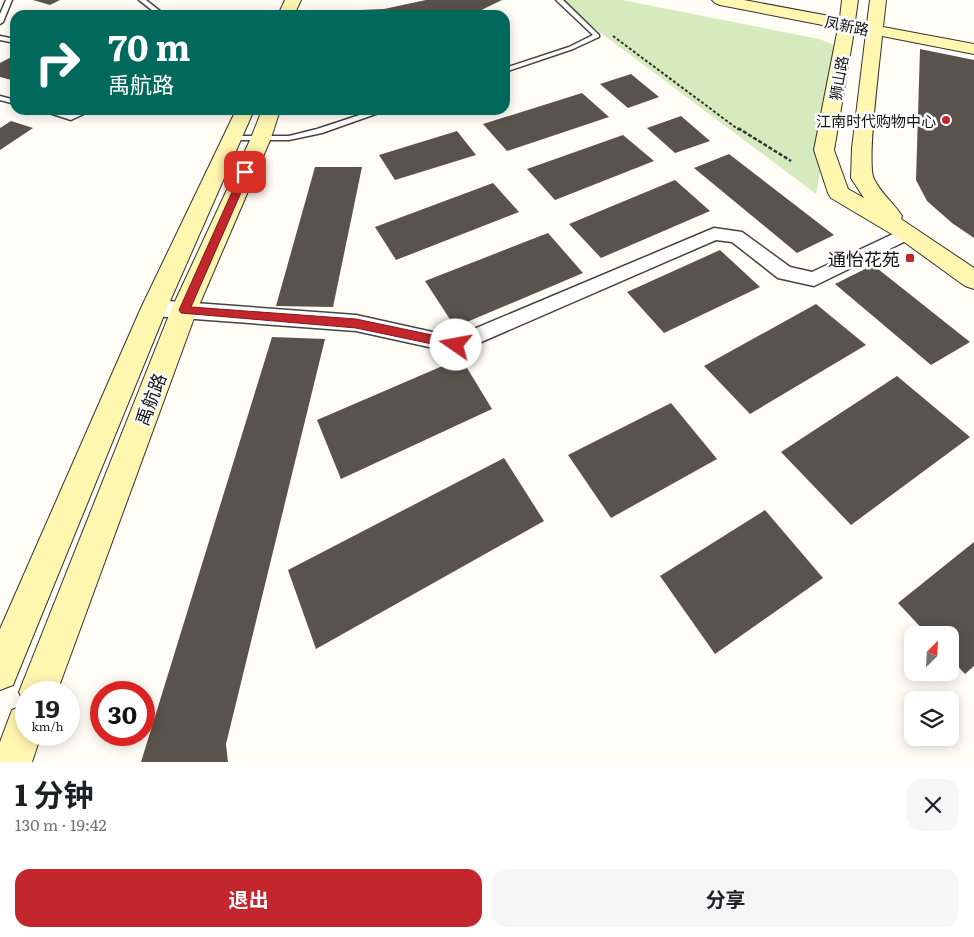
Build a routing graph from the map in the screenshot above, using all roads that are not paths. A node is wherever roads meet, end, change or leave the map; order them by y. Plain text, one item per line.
1 (9, 0) edge
2 (142, 0) edge
3 (559, 0) edge
4 (720, 0) edge
5 (799, 0) edge
6 (155, 10) edge
7 (849, 11) edge
8 (877, 15) edge
9 (0, 22) edge
10 (974, 33) edge
11 (974, 49) edge
12 (510, 68) edge
13 (61, 115) edge
14 (77, 115) edge
15 (245, 115) edge
16 (267, 115) edge
17 (368, 115) edge
18 (247, 138) junction
19 (908, 233) junction
20 (974, 280) edge
21 (154, 308) junction
22 (184, 310) junction
23 (0, 672) edge
24 (42, 681) edge
25 (18, 746) edge
26 (12, 762) edge

1 - 9 lane
2 - 6 lane
3 - 12 lane
4 - 7 main road, 凤新路
5 - 7 main road, 凤新路
7 - 8 main road, 凤新路
7 - 19 main road, 狮山路
8 - 10 main road, 凤新路
8 - 11 main road, 凤新路
8 - 19 main road, 狮山路
13 - 14 lane
15 - 18 main road, 禹航路
16 - 18 main road, 禹航路
17 - 18 lane
18 - 21 main road, 禹航路
18 - 22 main road, 禹航路
19 - 20 main road, 狮山路
19 - 22 street
21 - 22 street
21 - 23 main road, 禹航路
22 - 24 main road, 禹航路
25 - 26 main road

